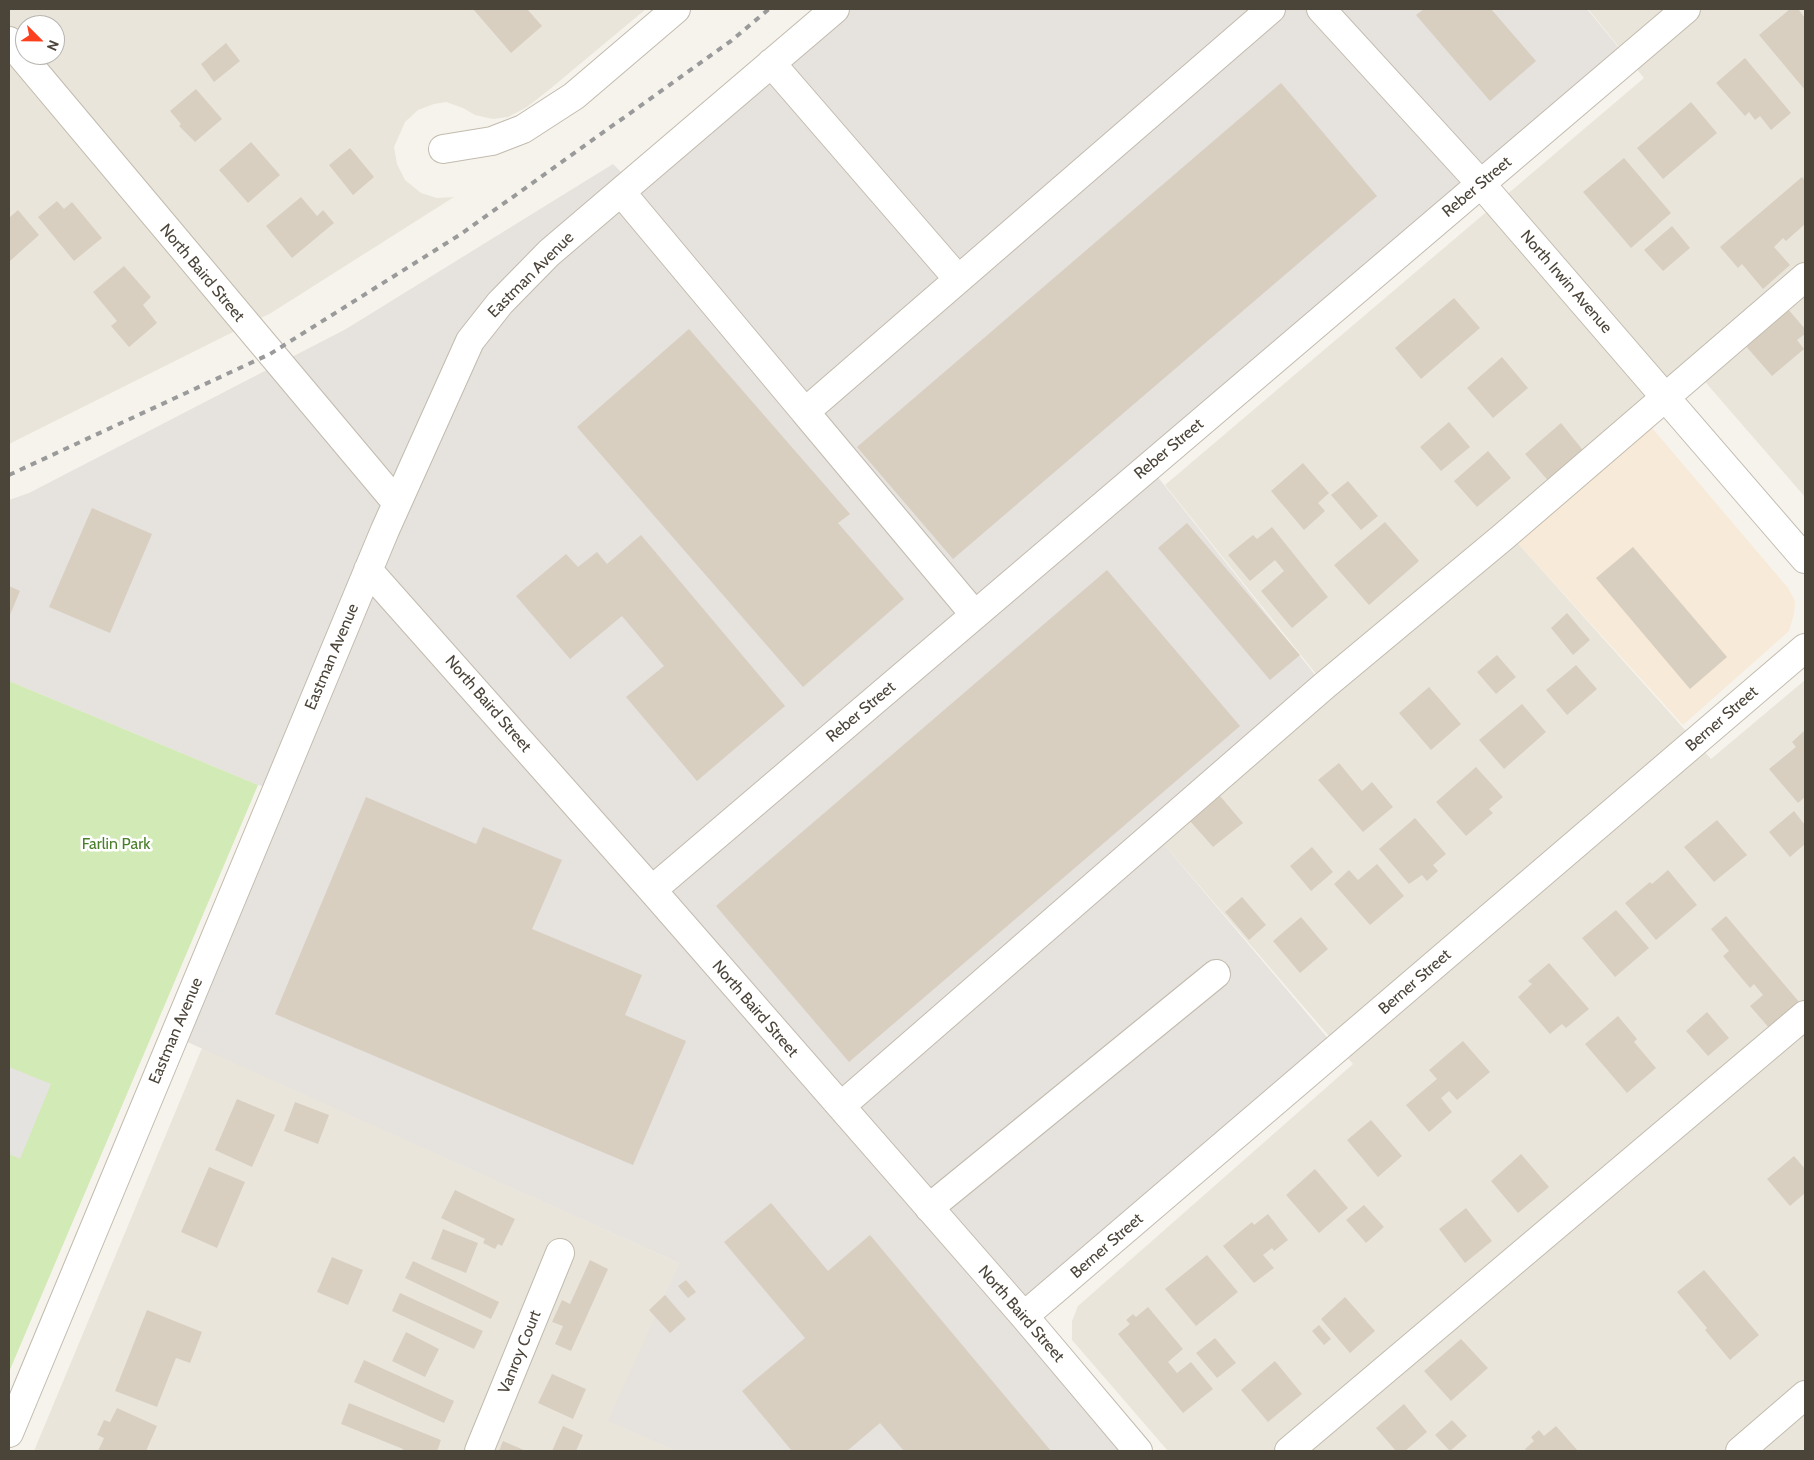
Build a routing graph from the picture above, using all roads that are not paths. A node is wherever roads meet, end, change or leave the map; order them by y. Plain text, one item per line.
1 (676, 9) edge
2 (835, 9) edge
3 (1271, 9) edge
4 (1322, 9) edge
5 (1686, 9) edge
6 (9, 41) edge
7 (771, 63) junction
8 (443, 149) dead end
9 (1481, 184) junction
10 (621, 192) junction
11 (1805, 277) edge
12 (958, 280) junction
13 (1666, 398) junction
14 (805, 412) junction
15 (396, 502) junction
16 (1805, 559) edge
17 (368, 570) junction
18 (976, 614) junction
19 (1805, 648) edge
20 (652, 890) junction
21 (1216, 974) dead end
22 (1805, 1015) edge
23 (841, 1106) junction
24 (929, 1208) junction
25 (560, 1254) dead end
26 (1024, 1316) junction
27 (1805, 1395) edge
28 (9, 1433) edge
29 (479, 1451) edge
30 (1138, 1451) edge
31 (1289, 1451) edge
32 (1740, 1451) edge

1 - 8 street
2 - 7 street, Eastman Avenue
3 - 12 street
4 - 9 street, North Irwin Avenue
5 - 9 street, Reber Street
6 - 15 street, North Baird Street
7 - 10 street, Eastman Avenue
7 - 12 street
9 - 13 street, North Irwin Avenue
9 - 18 street, Reber Street
10 - 14 street
10 - 15 street, Eastman Avenue
11 - 13 street
12 - 14 street
13 - 16 street, North Irwin Avenue
13 - 23 street
14 - 18 street
15 - 17 street, Eastman Avenue
17 - 20 street, North Baird Street
17 - 28 street, Eastman Avenue
18 - 20 street, Reber Street
19 - 26 street, Berner Street
20 - 23 street, North Baird Street
21 - 24 street
22 - 31 street
23 - 24 street, North Baird Street
24 - 26 street, North Baird Street
25 - 29 street, Vanroy Court
26 - 30 street, North Baird Street
27 - 32 street

